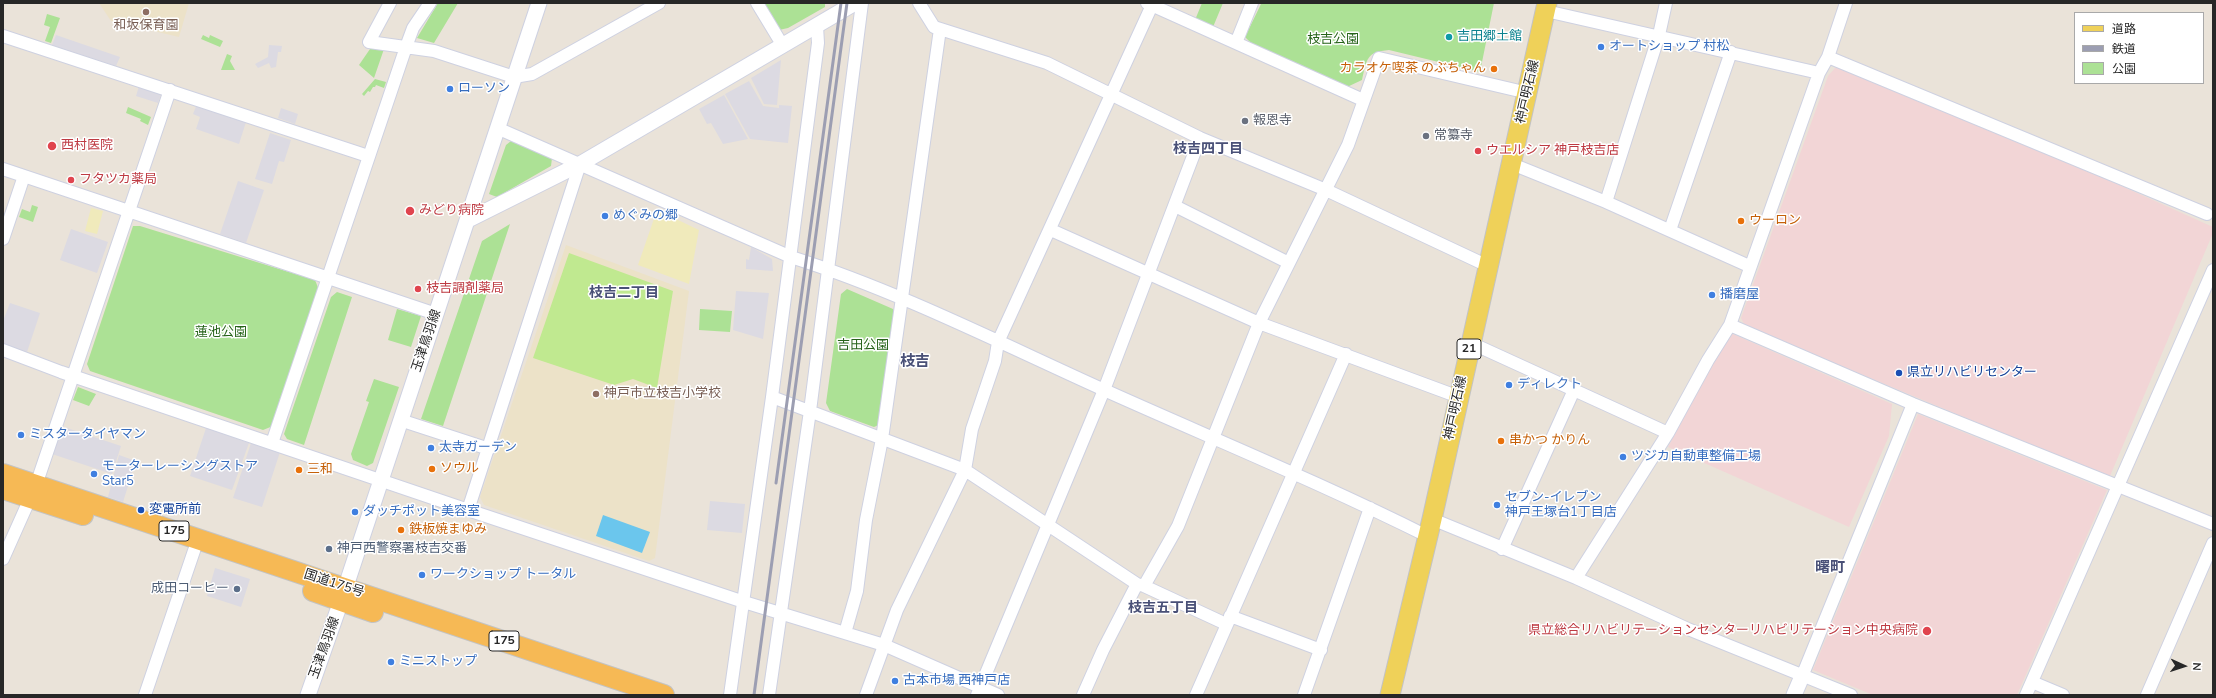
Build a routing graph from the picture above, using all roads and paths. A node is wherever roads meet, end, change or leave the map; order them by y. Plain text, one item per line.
1 (390, 3) edge
2 (430, 3) edge
3 (538, 3) edge
4 (659, 3) edge
5 (757, 3) edge
6 (855, 3) edge
7 (862, 3) edge
8 (919, 3) edge
9 (1252, 3) edge
10 (1666, 3) edge
11 (1846, 3) edge
12 (1151, 4) edge
13 (1546, 7) edge
14 (817, 26) junction
15 (940, 29) junction
16 (1659, 35) junction
17 (3, 36) edge
18 (1236, 43) junction
19 (783, 46) junction
20 (406, 47) junction
21 (1731, 52) junction
22 (1828, 57) junction
23 (1819, 73) junction
24 (514, 77) junction
25 (170, 90) junction
26 (1528, 93) junction
27 (1113, 95) junction
28 (1363, 100) junction
29 (497, 128) junction
30 (1200, 138) junction
31 (368, 156) junction
32 (580, 164) junction
33 (1512, 164) junction
34 (3, 169) edge
35 (24, 176) junction
36 (1326, 190) junction
37 (1606, 202) junction
38 (1175, 206) junction
39 (127, 211) junction
40 (2207, 214) dead end
41 (468, 220) junction
42 (1050, 230) junction
43 (1670, 230) junction
44 (3, 239) edge
45 (791, 257) junction
46 (1289, 263) junction
47 (1488, 266) junction
48 (1750, 266) junction
49 (828, 269) junction
50 (2213, 270) edge
51 (1149, 274) junction
52 (328, 277) junction
53 (2208, 293) edge
54 (902, 299) junction
55 (436, 314) junction
56 (1259, 323) junction
57 (1730, 325) junction
58 (998, 342) junction
59 (1471, 343) junction
60 (3, 350) edge
61 (1346, 354) junction
62 (72, 375) junction
63 (1104, 390) junction
64 (1574, 390) junction
65 (772, 397) junction
66 (1459, 397) junction
67 (1914, 404) junction
68 (810, 411) junction
69 (400, 420) junction
70 (1668, 433) junction
71 (1212, 437) junction
72 (882, 439) junction
73 (272, 443) junction
74 (489, 450) junction
75 (965, 470) junction
76 (1292, 472) junction
77 (3, 474) edge
78 (380, 480) junction
79 (2116, 487) junction
80 (3, 489) edge
81 (33, 492) junction
82 (1370, 508) junction
83 (468, 510) junction
84 (2213, 524) edge
85 (1048, 526) junction
86 (1430, 527) junction
87 (2213, 543) edge
88 (195, 545) junction
89 (1502, 549) junction
90 (3, 559) edge
91 (1576, 578) junction
92 (1141, 585) junction
93 (343, 594) junction
94 (744, 602) junction
95 (782, 614) junction
96 (1228, 620) junction
97 (845, 633) junction
98 (884, 645) junction
99 (1321, 650) junction
100 (1803, 674) junction
101 (2032, 682) junction
102 (978, 691) edge
103 (145, 695) edge
104 (308, 695) edge
105 (622, 695) edge
106 (664, 695) edge
107 (730, 695) edge
108 (769, 695) edge
109 (866, 695) edge
110 (998, 695) edge
111 (1083, 695) edge
112 (1196, 695) edge
113 (1304, 695) edge
114 (1390, 695) edge
115 (1794, 695) edge
116 (1851, 695) edge
117 (2026, 695) edge
118 (2062, 695) edge
119 (2147, 695) edge

1 - 20 street
2 - 20 street
3 - 24 street, 玉津鳥羽線
4 - 24 street
5 - 19 street
6 - 14 street
7 - 49 street
8 - 15 street
9 - 18 street
10 - 16 street
11 - 22 street
12 - 18 street
12 - 27 street
13 - 16 street
13 - 26 main road, 神戸明石線 / 21
14 - 19 street
14 - 45 street
15 - 27 street
15 - 54 street
16 - 21 street
16 - 37 street
17 - 25 street
18 - 28 street
19 - 32 street
20 - 24 street
20 - 31 street
21 - 23 street
21 - 43 street
22 - 23 street
22 - 40 street
23 - 48 street
24 - 29 street, 玉津鳥羽線
25 - 31 street
25 - 39 street
26 - 28 street
26 - 33 main road, 神戸明石線 / 21
27 - 30 street
27 - 42 street
28 - 36 street
29 - 32 street
29 - 41 street, 玉津鳥羽線
30 - 36 street
30 - 38 street
31 - 52 street
32 - 41 street
32 - 45 street
32 - 74 street
33 - 37 street
33 - 47 main road, 神戸明石線 / 21
34 - 35 street
35 - 39 street
35 - 44 street
36 - 46 street
36 - 47 street
37 - 43 street
38 - 46 street
38 - 51 street
39 - 52 street
39 - 62 street
41 - 55 street, 玉津鳥羽線
42 - 51 street
42 - 58 street
43 - 48 street
45 - 49 street
45 - 65 street
46 - 56 street
47 - 59 main road, 神戸明石線 / 21
48 - 57 street
49 - 54 street
49 - 68 street
50 - 53 street
51 - 56 street
51 - 63 street
52 - 55 street
52 - 73 street
53 - 79 street
54 - 58 street
54 - 72 street
55 - 69 street, 玉津鳥羽線
56 - 61 street
56 - 71 street
57 - 67 street
57 - 70 street
58 - 63 street
58 - 75 street
59 - 64 street
59 - 66 main road, 神戸明石線 / 21
60 - 62 street
61 - 66 street
61 - 76 street
62 - 73 street
62 - 81 street
63 - 71 street
63 - 85 street
64 - 70 street
64 - 89 street
65 - 68 street
65 - 94 street
66 - 86 main road, 神戸明石線 / 21
67 - 79 street
67 - 100 street
68 - 72 street
68 - 95 street
69 - 74 street
69 - 78 street, 玉津鳥羽線
70 - 91 street
71 - 76 street
71 - 92 street
72 - 75 street
72 - 97 street
73 - 78 street
74 - 83 street
75 - 85 street
75 - 98 street
76 - 82 street
76 - 96 street
77 - 81 highway, 国道175号 / 175
78 - 83 street
78 - 93 street, 玉津鳥羽線
79 - 84 street
79 - 101 street
80 - 81 highway, 国道175号 / 175
81 - 88 highway, 国道175号 / 175
81 - 90 street
82 - 86 street
82 - 99 street
83 - 94 street
85 - 92 street
85 - 102 street
86 - 89 street
86 - 114 main road, 神戸明石線 / 21
87 - 119 street
88 - 93 highway, 国道175号 / 175
88 - 103 street
89 - 91 street
91 - 100 street
92 - 96 street
92 - 111 street
93 - 104 street, 玉津鳥羽線
93 - 105 highway, 国道175号 / 175
93 - 106 highway, 国道175号 / 175
94 - 95 street
94 - 107 street
95 - 97 street
95 - 108 street
96 - 99 street
96 - 112 street
97 - 98 street
98 - 102 street
98 - 109 street
99 - 113 street
100 - 115 street
100 - 116 street
101 - 117 street
101 - 118 street
102 - 110 street

